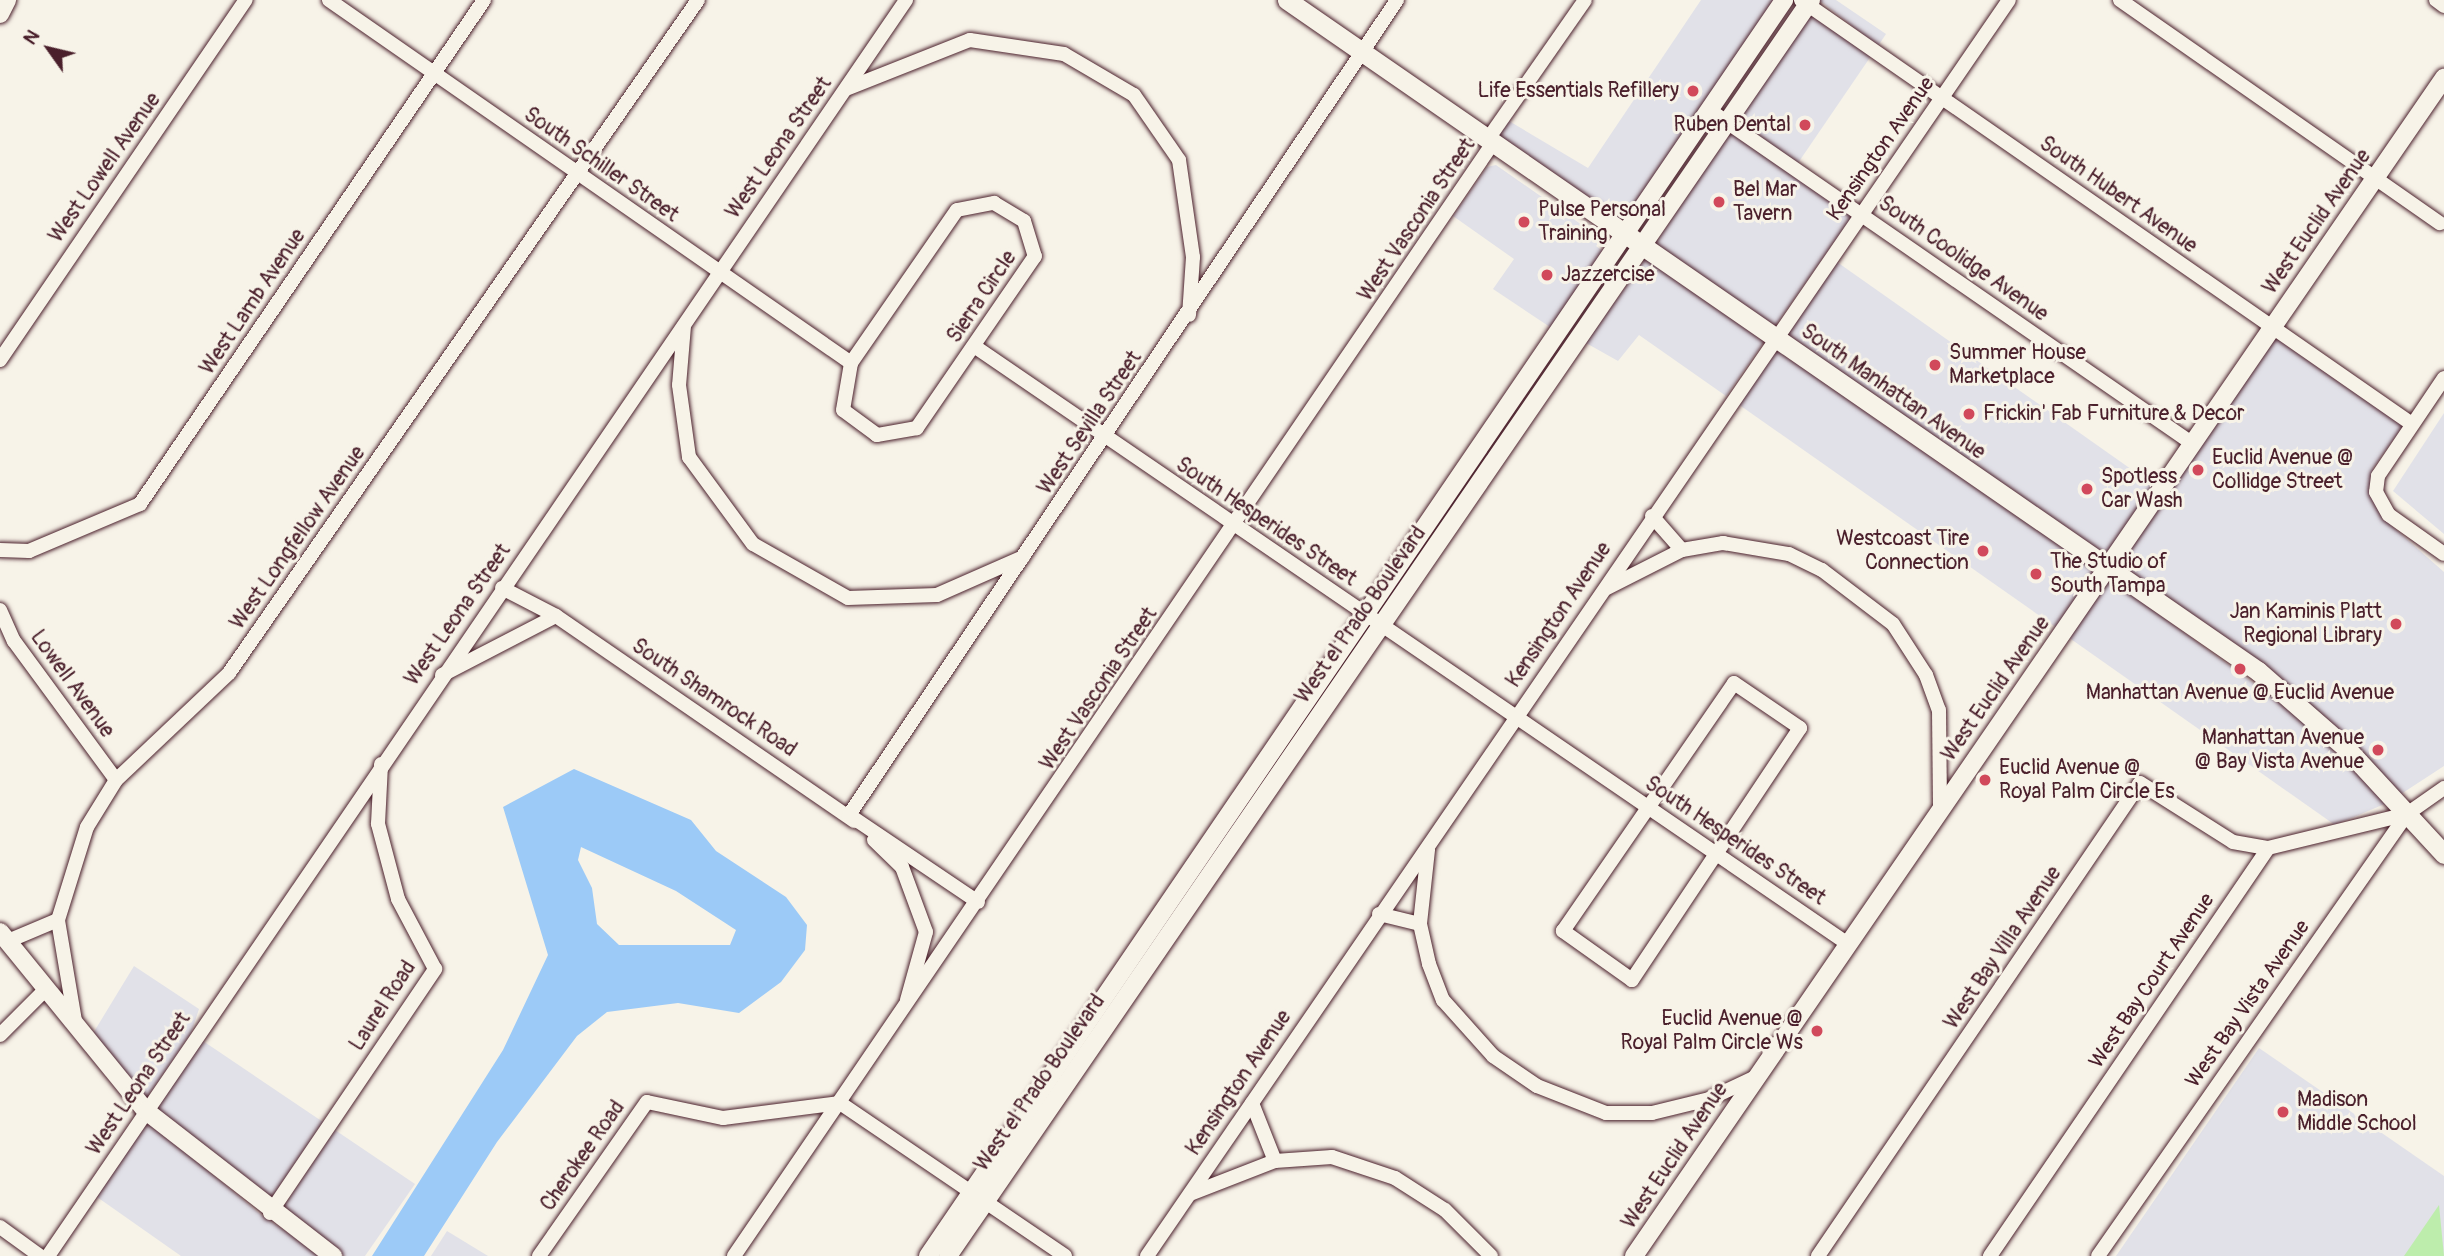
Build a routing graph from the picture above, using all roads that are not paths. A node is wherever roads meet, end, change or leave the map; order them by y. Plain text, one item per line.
1 (7, 0) edge
2 (246, 0) edge
3 (329, 0) edge
4 (484, 0) edge
5 (698, 0) edge
6 (906, 0) edge
7 (1287, 0) edge
8 (1397, 0) edge
9 (1585, 0) edge
10 (1784, 0) edge
11 (2009, 0) edge
12 (2120, 0) edge
13 (2436, 0) edge
14 (1806, 2) edge
15 (2444, 5) edge
16 (0, 14) edge
17 (1363, 52) junction
18 (433, 74) junction
19 (2444, 78) edge
20 (846, 89) junction
21 (1942, 98) junction
22 (1708, 109) junction
23 (1728, 122) junction
24 (1490, 141) junction
25 (1665, 173) junction
26 (580, 175) junction
27 (2375, 178) junction
28 (1686, 185) junction
29 (1861, 214) junction
30 (2440, 223) dead end
31 (1624, 236) junction
32 (1644, 249) junction
33 (719, 272) junction
34 (1583, 297) junction
35 (1601, 310) junction
36 (1189, 316) junction
37 (684, 324) junction
38 (2272, 328) junction
39 (1774, 337) junction
40 (974, 346) junction
41 (0, 360) edge
42 (851, 363) junction
43 (2444, 378) edge
44 (2412, 424) junction
45 (1106, 438) junction
46 (2193, 443) junction
47 (1477, 454) junction
48 (1493, 465) junction
49 (1651, 516) junction
50 (1236, 527) junction
51 (0, 550) edge
52 (1682, 550) junction
53 (2444, 554) edge
54 (1024, 557) junction
55 (2107, 568) junction
56 (502, 588) junction
57 (1603, 590) junction
58 (0, 610) edge
59 (556, 615) junction
60 (1375, 620) junction
61 (441, 676) junction
62 (1516, 717) junction
63 (381, 763) junction
64 (116, 780) junction
65 (2444, 788) edge
66 (1649, 807) junction
67 (1244, 808) junction
68 (1940, 809) junction
69 (2407, 814) junction
70 (849, 815) junction
71 (1429, 845) junction
72 (2268, 848) junction
73 (1716, 852) junction
74 (2444, 854) edge
75 (978, 902) junction
76 (1379, 914) junction
77 (58, 920) junction
78 (1420, 924) junction
79 (4, 937) edge
80 (1849, 944) junction
81 (46, 989) junction
82 (1108, 991) junction
83 (1124, 1001) junction
84 (904, 1011) junction
85 (76, 1025) junction
86 (0, 1035) edge
87 (1756, 1077) junction
88 (839, 1103) junction
89 (1252, 1103) junction
90 (146, 1111) junction
91 (1275, 1161) junction
92 (1188, 1194) junction
93 (979, 1197) junction
94 (270, 1213) junction
95 (0, 1227) edge
96 (40, 1256) edge
97 (48, 1256) edge
98 (333, 1256) edge
99 (539, 1256) edge
100 (734, 1256) edge
101 (928, 1256) edge
102 (948, 1256) edge
103 (1065, 1256) edge
104 (1147, 1256) edge
105 (1491, 1256) edge
106 (1634, 1256) edge
107 (1818, 1256) edge
108 (1990, 1256) edge
109 (2098, 1256) edge

1 - 16 street
2 - 41 street, West Lowell Avenue
3 - 18 street, South Schiller Street
4 - 18 street, West Lamb Avenue
5 - 26 street, West Longfellow Avenue
6 - 20 street, West Leona Street
7 - 17 main road, South Manhattan Avenue
8 - 17 street, West Sevilla Street
9 - 24 street, West Vasconia Street
10 - 22 street, West el Prado Boulevard
11 - 21 street, Kensington Avenue
12 - 27 street
13 - 15 street
14 - 21 street, South Hubert Avenue
14 - 23 street, West el Prado Boulevard
17 - 24 main road, South Manhattan Avenue
17 - 36 street, West Sevilla Street
18 - 26 street, South Schiller Street
18 - 51 street, West Lamb Avenue
19 - 27 street, West Euclid Avenue
20 - 33 street, West Leona Street
20 - 36 street
21 - 29 street, Kensington Avenue
21 - 38 street, South Hubert Avenue
22 - 23 street, South Coolidge Avenue
22 - 25 street, West el Prado Boulevard
23 - 28 street, West el Prado Boulevard
23 - 29 street, South Coolidge Avenue
24 - 31 main road, South Manhattan Avenue
24 - 50 street, West Vasconia Street
25 - 28 street
25 - 31 street, West el Prado Boulevard
26 - 33 street, South Schiller Street
26 - 64 street, West Longfellow Avenue
27 - 30 street
27 - 38 street, West Euclid Avenue
28 - 32 street, West el Prado Boulevard
29 - 39 street, Kensington Avenue
29 - 46 street, South Coolidge Avenue
31 - 32 main road, South Manhattan Avenue
31 - 34 street, West el Prado Boulevard
32 - 35 street, West el Prado Boulevard
32 - 39 main road, South Manhattan Avenue
33 - 37 street, West Leona Street
33 - 42 street, South Schiller Street
34 - 35 street
34 - 47 street, West el Prado Boulevard
35 - 48 street, West el Prado Boulevard
36 - 45 street, West Sevilla Street
37 - 54 street
37 - 56 street, West Leona Street
38 - 44 street, South Hubert Avenue
38 - 46 street, West Euclid Avenue
39 - 49 street, Kensington Avenue
39 - 55 main road, South Manhattan Avenue
40 - 42 street, Sierra Circle
40 - 42 street, Sierra Circle
40 - 45 street, South Hesperides Street
43 - 44 street
44 - 53 street
45 - 50 street, South Hesperides Street
45 - 54 street, West Sevilla Street
46 - 55 street, West Euclid Avenue
47 - 48 street
47 - 60 street, West el Prado Boulevard
48 - 60 street, West el Prado Boulevard
49 - 52 street
49 - 57 street, Kensington Avenue
50 - 60 street, South Hesperides Street
50 - 75 street, West Vasconia Street
52 - 57 street
52 - 68 street
54 - 70 street, West Sevilla Street
55 - 68 street, West Euclid Avenue
55 - 69 main road, South Manhattan Avenue
56 - 59 street, South Shamrock Road
56 - 61 street, West Leona Street
57 - 62 street, Kensington Avenue
58 - 64 street, Lowell Avenue
59 - 61 street
59 - 70 street, South Shamrock Road
60 - 62 street, South Hesperides Street
60 - 67 street, West el Prado Boulevard
61 - 63 street, West Leona Street
62 - 66 street, South Hesperides Street
62 - 71 street, Kensington Avenue
63 - 90 street, West Leona Street
63 - 94 street, Laurel Road
64 - 77 street, West Longfellow Avenue
65 - 69 street, West Bay Vista Avenue
66 - 73 street, South Hesperides Street
66 - 73 street
66 - 73 street
67 - 82 street, West el Prado Boulevard
67 - 83 street, West el Prado Boulevard
68 - 80 street, West Euclid Avenue
69 - 72 street
69 - 74 main road, South Manhattan Avenue
69 - 109 street, West Bay Vista Avenue
70 - 75 street, South Shamrock Road
70 - 84 street, South Shamrock Road
71 - 76 street, Kensington Avenue
71 - 78 street
72 - 107 street, West Bay Villa Avenue
72 - 108 street, West Bay Court Avenue
73 - 80 street, South Hesperides Street
75 - 84 street, West Vasconia Street
76 - 78 street
76 - 89 street, Kensington Avenue
77 - 79 street
77 - 85 street, West Longfellow Avenue
78 - 87 street
79 - 81 street
80 - 87 street, West Euclid Avenue
81 - 85 street
81 - 86 street
82 - 83 street
82 - 93 street, West el Prado Boulevard
83 - 93 street, West el Prado Boulevard
84 - 88 street, West Vasconia Street
85 - 90 street
87 - 106 street, West Euclid Avenue
88 - 93 street
88 - 99 street, Cherokee Road
88 - 100 street, West Vasconia Street
89 - 91 street
89 - 92 street, Kensington Avenue
90 - 94 street
90 - 97 street, West Leona Street
91 - 92 street
91 - 105 street
92 - 104 street, Kensington Avenue
93 - 101 street, West el Prado Boulevard
93 - 102 street, West el Prado Boulevard
93 - 103 street
94 - 98 street
95 - 96 street

